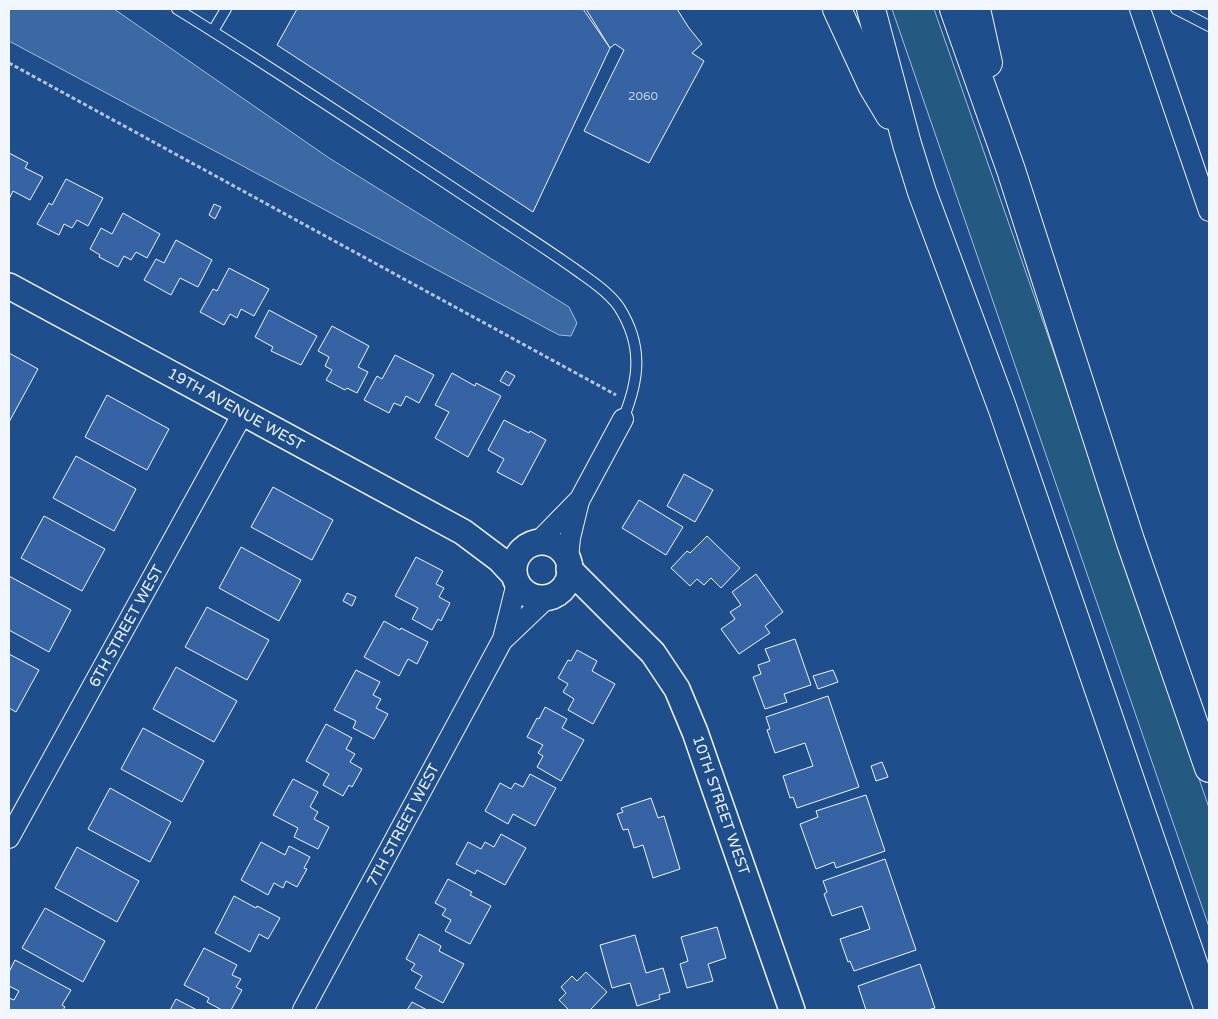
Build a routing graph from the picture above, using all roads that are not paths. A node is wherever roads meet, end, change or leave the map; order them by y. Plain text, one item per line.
1 (177, 9) edge
2 (226, 9) edge
3 (837, 9) edge
4 (870, 9) edge
5 (954, 9) edge
6 (976, 9) edge
7 (1140, 9) edge
8 (1176, 9) edge
9 (1209, 26) edge
10 (213, 31) junction
11 (907, 144) junction
12 (1011, 170) junction
13 (1209, 211) edge
14 (9, 286) edge
15 (626, 411) joint
16 (243, 413) junction
17 (580, 499) junction
18 (463, 532) junction
19 (534, 543) junction
20 (569, 564) junction
21 (516, 579) junction
22 (553, 595) junction
23 (618, 618) junction
24 (503, 639) junction
25 (1209, 768) edge
26 (9, 838) edge
27 (303, 1010) edge
28 (792, 1010) edge
29 (1209, 1010) edge

1 - 10 lane
2 - 10 lane
3 - 11 highway
4 - 11 highway
5 - 12 highway
6 - 12 highway
7 - 13 street
8 - 9 lane
10 - 15 lane
11 - 29 highway
12 - 25 highway
14 - 16 street, 19TH AVENUE WEST
15 - 17 street
16 - 18 street, 19TH AVENUE WEST
16 - 26 street, 6TH STREET WEST
17 - 19 street
17 - 20 street
18 - 19 street, 19TH AVENUE WEST
18 - 21 street, 19TH AVENUE WEST
19 - 20 street
19 - 21 street
20 - 22 street
20 - 23 street, 10TH STREET WEST
21 - 22 street
21 - 24 street, 7TH STREET WEST
22 - 23 street, 10TH STREET WEST
22 - 24 street, 7TH STREET WEST
23 - 28 street, 10TH STREET WEST
24 - 27 street, 7TH STREET WEST

